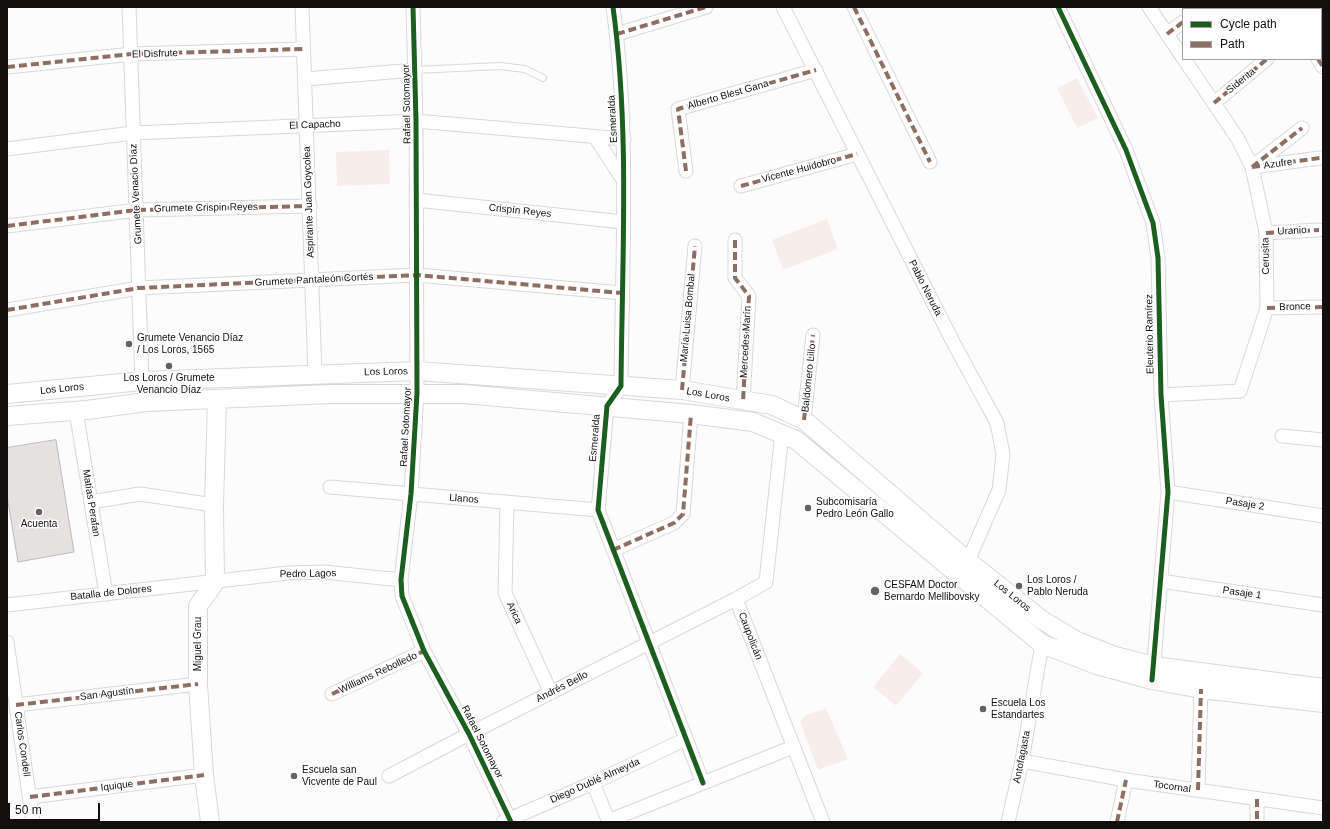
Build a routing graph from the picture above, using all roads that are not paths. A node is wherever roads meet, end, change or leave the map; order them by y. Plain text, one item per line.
1 (129, 7) edge
2 (302, 7) edge
3 (414, 7) edge
4 (613, 7) edge
5 (706, 7) edge
6 (783, 7) edge
7 (854, 7) edge
8 (1058, 7) edge
9 (1149, 7) edge
10 (1182, 23) edge
11 (617, 34) junction
12 (1167, 34) junction
13 (304, 49) junction
14 (132, 54) junction
15 (1182, 56) edge
16 (1184, 60) edge
17 (1267, 60) edge
18 (7, 67) edge
19 (415, 70) junction
20 (816, 70) junction
21 (543, 78) dead end
22 (305, 79) junction
23 (1214, 103) junction
24 (416, 121) junction
25 (306, 125) junction
26 (1302, 128) dead end
27 (133, 132) junction
28 (595, 137) junction
29 (624, 139) junction
30 (7, 149) edge
31 (857, 154) junction
32 (1320, 158) dead end
33 (930, 162) dead end
34 (1252, 167) junction
35 (686, 171) dead end
36 (623, 181) junction
37 (741, 186) dead end
38 (416, 200) junction
39 (310, 206) junction
40 (137, 210) junction
41 (623, 222) junction
42 (7, 226) edge
43 (1319, 230) dead end
44 (1266, 233) junction
45 (734, 240) dead end
46 (695, 246) dead end
47 (416, 275) junction
48 (311, 279) junction
49 (140, 288) junction
50 (622, 293) junction
51 (1323, 307) edge
52 (1268, 308) junction
53 (7, 310) edge
54 (813, 335) dead end
55 (417, 371) junction
56 (315, 374) junction
57 (142, 381) junction
58 (621, 386) junction
59 (682, 390) junction
60 (417, 393) junction
61 (7, 394) edge
62 (1161, 395) junction
63 (218, 399) junction
64 (743, 401) junction
65 (607, 406) junction
66 (76, 411) junction
67 (691, 414) junction
68 (7, 416) edge
69 (804, 420) junction
70 (782, 434) junction
71 (1282, 436) dead end
72 (1323, 440) edge
73 (330, 487) dead end
74 (1168, 492) junction
75 (411, 494) junction
76 (91, 502) junction
77 (507, 503) junction
78 (214, 505) junction
79 (598, 510) junction
80 (1323, 516) edge
81 (613, 550) junction
82 (962, 567) junction
83 (401, 580) junction
84 (1161, 581) junction
85 (215, 582) junction
86 (106, 594) junction
87 (736, 599) junction
88 (7, 605) edge
89 (1323, 605) edge
90 (7, 642) edge
91 (649, 643) junction
92 (1042, 644) junction
93 (424, 651) junction
94 (1153, 673) junction
95 (198, 684) junction
96 (1323, 688) edge
97 (1201, 689) junction
98 (551, 693) junction
99 (332, 694) dead end
100 (1323, 703) edge
101 (16, 705) junction
102 (469, 734) junction
103 (686, 739) junction
104 (793, 747) junction
105 (1022, 761) junction
106 (204, 775) junction
107 (390, 776) dead end
108 (1126, 780) junction
109 (593, 783) junction
110 (703, 783) junction
111 (1198, 790) junction
112 (30, 797) junction
113 (1257, 799) junction
114 (1323, 808) edge
115 (508, 821) edge
116 (33, 822) edge
117 (210, 822) edge
118 (608, 822) edge
119 (823, 822) edge
120 (1008, 822) edge
121 (1117, 822) edge
122 (1257, 822) edge

1 - 14 street, Grumete Venacio Díaz
2 - 13 street, Aspirante Juan Goycolea
3 - 19 street, Rafael Sotomayor
4 - 11 street, Esmeralda
5 - 11 street
6 - 20 street, Pablo Neruda
7 - 33 street
8 - 62 street, Eleuterio Ramírez
9 - 12 street, Cerusita
10 - 12 street
11 - 29 street, Esmeralda
12 - 15 street, Cerusita
13 - 14 street, El Disfrute
13 - 22 street, Aspirante Juan Goycolea
14 - 18 street, El Disfrute
14 - 27 street, Grumete Venacio Díaz
16 - 23 street, Cerusita
17 - 23 street, Siderita
19 - 21 lane
19 - 22 street
19 - 24 street, Rafael Sotomayor
20 - 31 street, Pablo Neruda
20 - 35 street, Alberto Blest Gana
22 - 25 street, Aspirante Juan Goycolea
23 - 34 street, Cerusita
24 - 25 street, El Capacho
24 - 28 street, El Capacho
24 - 38 street, Rafael Sotomayor
25 - 27 street, El Capacho
25 - 39 street, Aspirante Juan Goycolea
26 - 34 street, Azufre
27 - 30 street, El Capacho
27 - 40 street, Grumete Venacio Díaz
28 - 29 street, El Capacho
28 - 36 street
29 - 36 street, Esmeralda
31 - 37 street, Vicente Huidobro
31 - 82 street, Pablo Neruda
32 - 34 street, Azufre
34 - 44 street, Cerusita
36 - 41 street, Esmeralda
38 - 41 street, Crispín Reyes
38 - 47 street, Rafael Sotomayor
39 - 40 street, Grumete Crispin Reyes
39 - 48 street, Aspirante Juan Goycolea
40 - 42 street, Grumete Crispin Reyes
40 - 49 street, Grumete Venacio Díaz
41 - 50 street, Esmeralda
43 - 44 street, Uranio
44 - 52 street, Cerusita
45 - 64 street, Mercedes Marín
46 - 59 street, María Luisa Bombal
47 - 48 street, Grumete Pantaleón Cortés
47 - 50 street, Grumete Pantaleón Cortés
47 - 55 street, Rafael Sotomayor
48 - 49 street, Grumete Pantaleón Cortés
48 - 56 street, Aspirante Juan Goycolea
49 - 53 street, Grumete Pantaleón Cortés
49 - 57 street, Grumete Venacio Díaz
50 - 58 street, Esmeralda
51 - 52 street, Bronce
52 - 62 street, Cerusita
54 - 69 street, Baldomero Lillo
55 - 56 main road, Los Loros
55 - 58 main road, Los Loros
55 - 60 street, Rafael Sotomayor
56 - 57 main road, Los Loros
57 - 61 main road, Los Loros
58 - 59 main road, Los Loros
58 - 65 street, Esmeralda
59 - 64 main road, Los Loros
60 - 63 main road, Los Loros
60 - 65 main road, Los Loros
60 - 75 street, Rafael Sotomayor
62 - 74 street, Eleuterio Ramírez
63 - 66 main road, Los Loros
63 - 78 main road
64 - 69 main road, Los Loros
65 - 67 main road, Los Loros
65 - 79 street, Esmeralda
66 - 68 main road, Los Loros
66 - 76 street, Matías Perafan
67 - 70 main road, Los Loros
67 - 81 street
69 - 82 main road, Los Loros
70 - 82 main road, Los Loros
70 - 87 street, Caupolicán
71 - 72 street
73 - 75 street, Llanos
74 - 80 street, Pasaje 2
74 - 84 street, Eleuterio Ramírez
75 - 77 street, Llanos
75 - 83 street, Rafael Sotomayor
76 - 78 street
76 - 86 street, Matías Perafan
77 - 79 street, Llanos
77 - 98 street, Arica
78 - 85 main road
79 - 81 street, Esmeralda
81 - 91 street, Esmeralda
82 - 92 main road, Los Loros
82 - 94 main road, Los Loros
83 - 85 street, Pedro Lagos
83 - 93 street, Rafael Sotomayor
84 - 89 street, Pasaje 1
84 - 94 street, Eleuterio Ramírez
85 - 86 street, Batalla de Dolores
85 - 95 main road, Miguel Grau
86 - 88 street, Batalla de Dolores
87 - 91 street, Andrés Bello
87 - 104 street, Caupolicán
90 - 101 street, Carlos Condell
91 - 98 street, Andrés Bello
91 - 103 street, Esmeralda
92 - 94 main road, Los Loros
92 - 105 street, Antofagasta
93 - 99 street, Williams Rebolledo
93 - 102 street, Rafael Sotomayor
94 - 96 main road, Los Loros
94 - 97 main road, Los Loros
95 - 101 street, San Agustín
95 - 106 main road, Miguel Grau
97 - 100 main road, Los Loros
97 - 111 street
98 - 102 street, Andrés Bello
101 - 112 street, Carlos Condell
102 - 107 street, Andrés Bello
102 - 115 street, Rafael Sotomayor
103 - 109 street, Diego Dublé Almeyda
103 - 110 street, Esmeralda
104 - 110 street
104 - 119 street, Caupolicán
105 - 108 street, Tocornal
105 - 120 street, Antofagasta
106 - 112 street, Iquique
106 - 117 main road, Miguel Grau
108 - 111 street, Tocornal
108 - 121 street
109 - 115 street, Diego Dublé Almeyda
109 - 118 street
110 - 118 street
111 - 113 street, Tocornal
112 - 116 street, Carlos Condell
113 - 114 street, Tocornal
113 - 122 street

